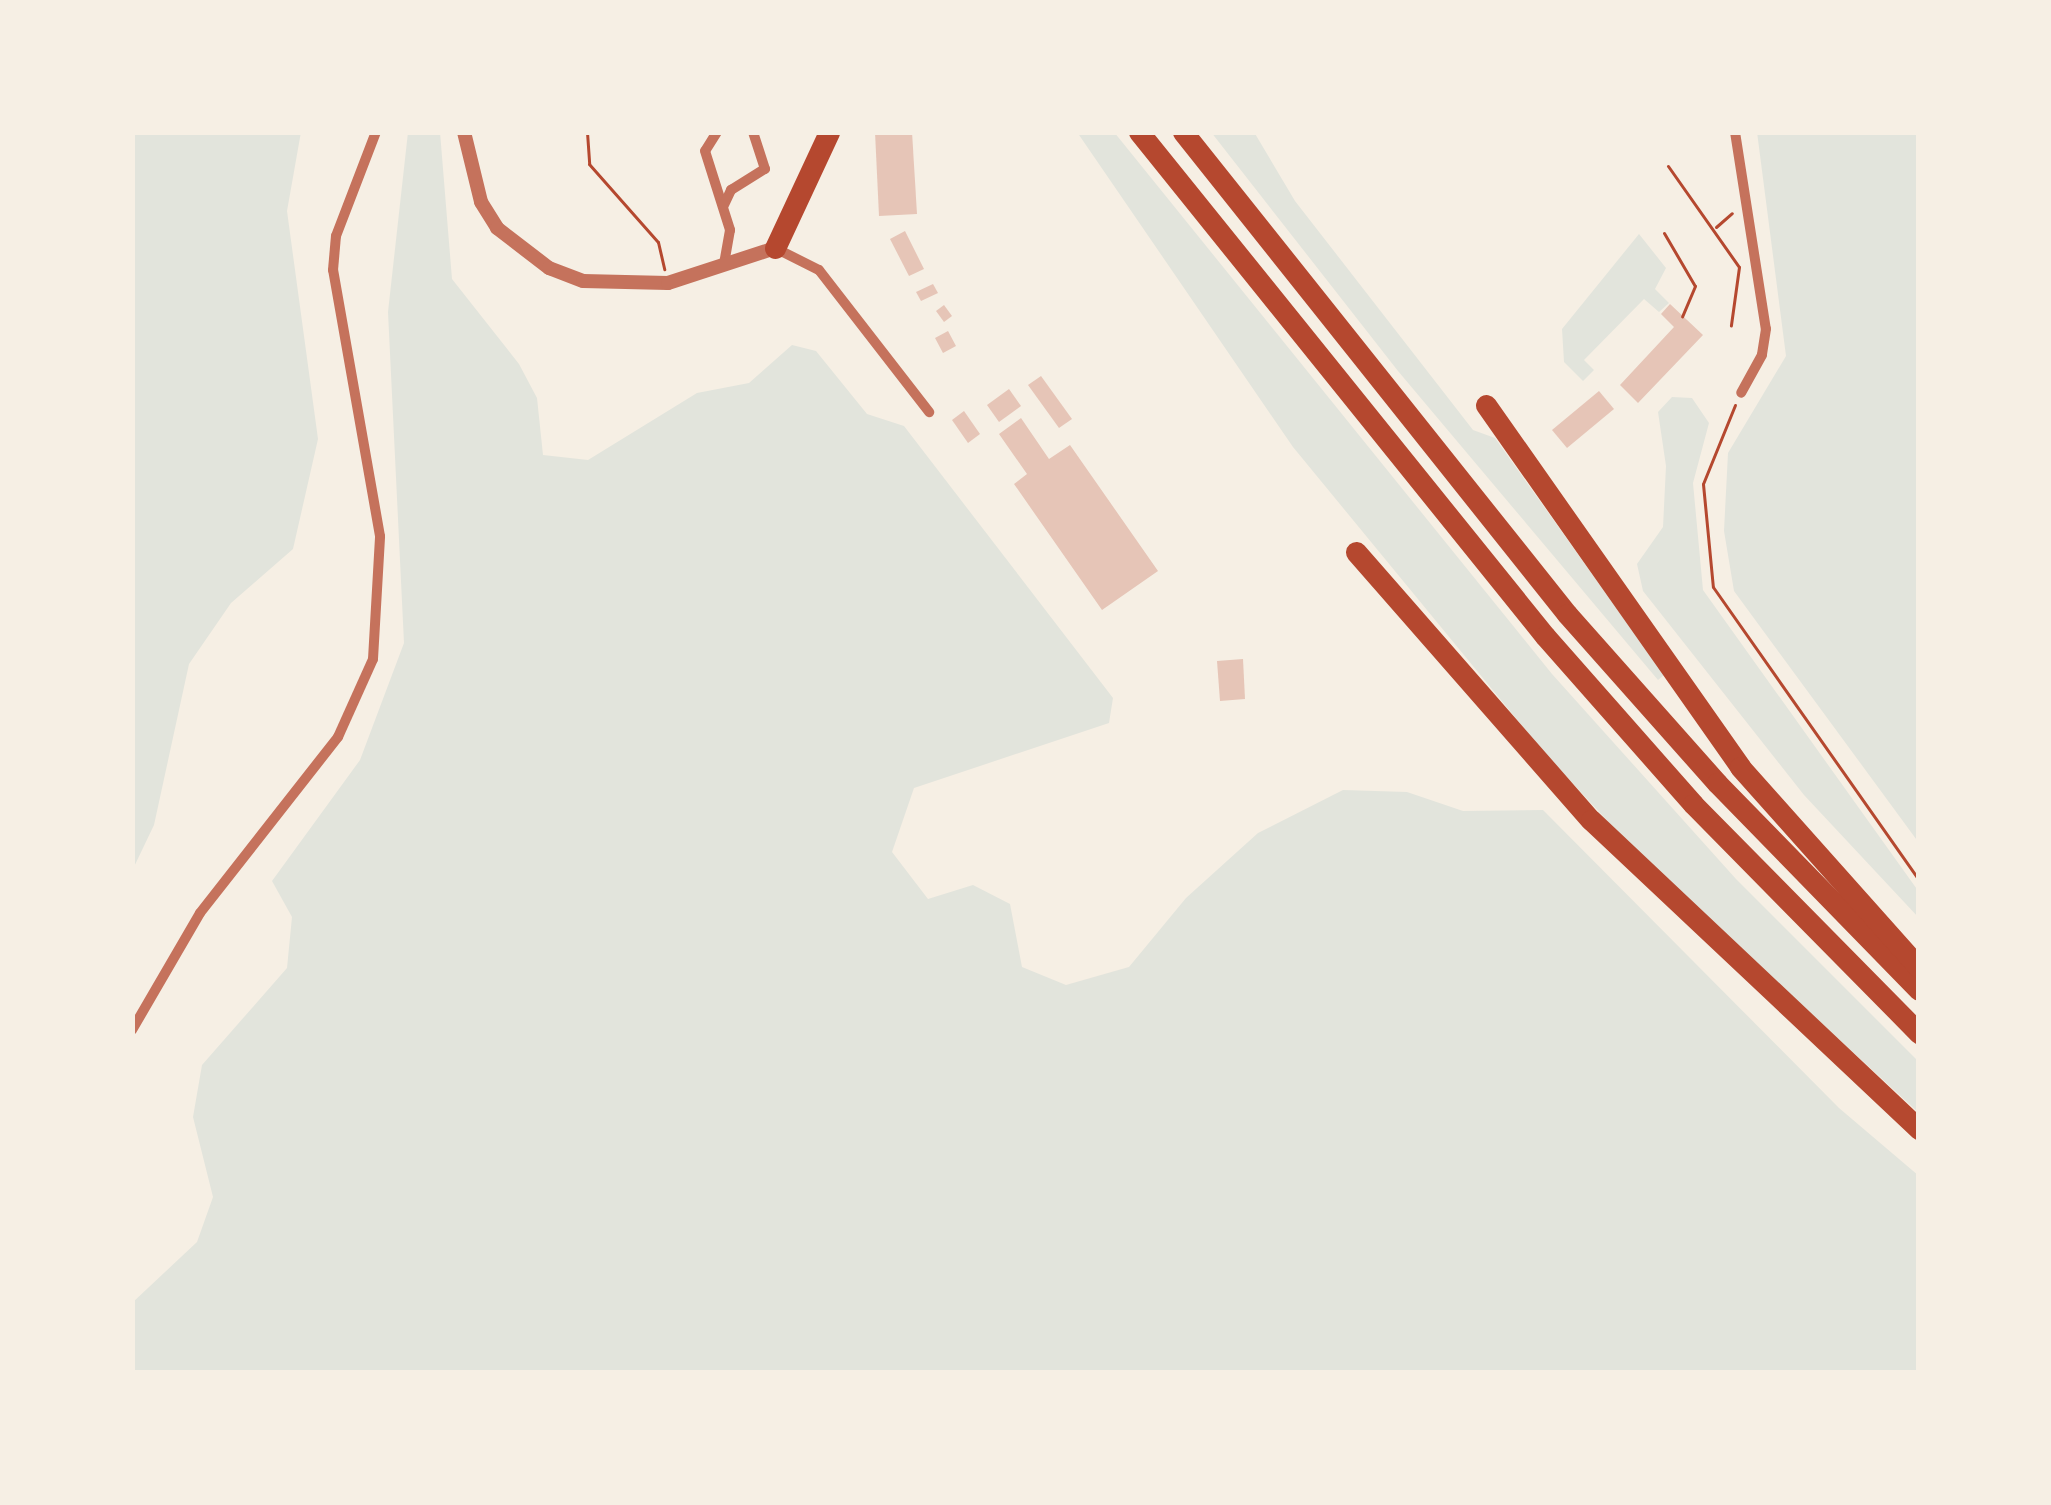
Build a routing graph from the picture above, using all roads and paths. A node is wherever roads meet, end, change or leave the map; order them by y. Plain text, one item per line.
1 (376, 132) edge
2 (464, 132) edge
3 (587, 132) edge
4 (717, 132) edge
5 (753, 132) edge
6 (818, 132) edge
7 (829, 132) edge
8 (1139, 132) edge
9 (1184, 132) edge
10 (1735, 132) edge
11 (1668, 166) dead end
12 (1746, 203) junction
13 (723, 208) junction
14 (1715, 228) junction
15 (1664, 233) dead end
16 (775, 248) junction
17 (724, 264) junction
18 (668, 283) junction
19 (1682, 316) dead end
20 (1731, 325) dead end
21 (1741, 393) joint
22 (1486, 405) dead end
23 (929, 412) dead end
24 (1356, 552) dead end
25 (1919, 880) edge
26 (1919, 968) edge
27 (1919, 989) edge
28 (132, 1030) edge
29 (1919, 1033) edge
30 (1919, 1129) edge

1 - 28 street
2 - 18 street
3 - 18 path
4 - 13 street
5 - 13 street
6 - 16 highway
7 - 16 highway
8 - 29 highway
9 - 27 highway
10 - 12 street
11 - 14 path
12 - 14 path
12 - 21 street
13 - 17 street
14 - 20 path
15 - 19 path
16 - 17 street
16 - 23 street
17 - 18 street
21 - 25 path
22 - 26 highway
24 - 30 highway

